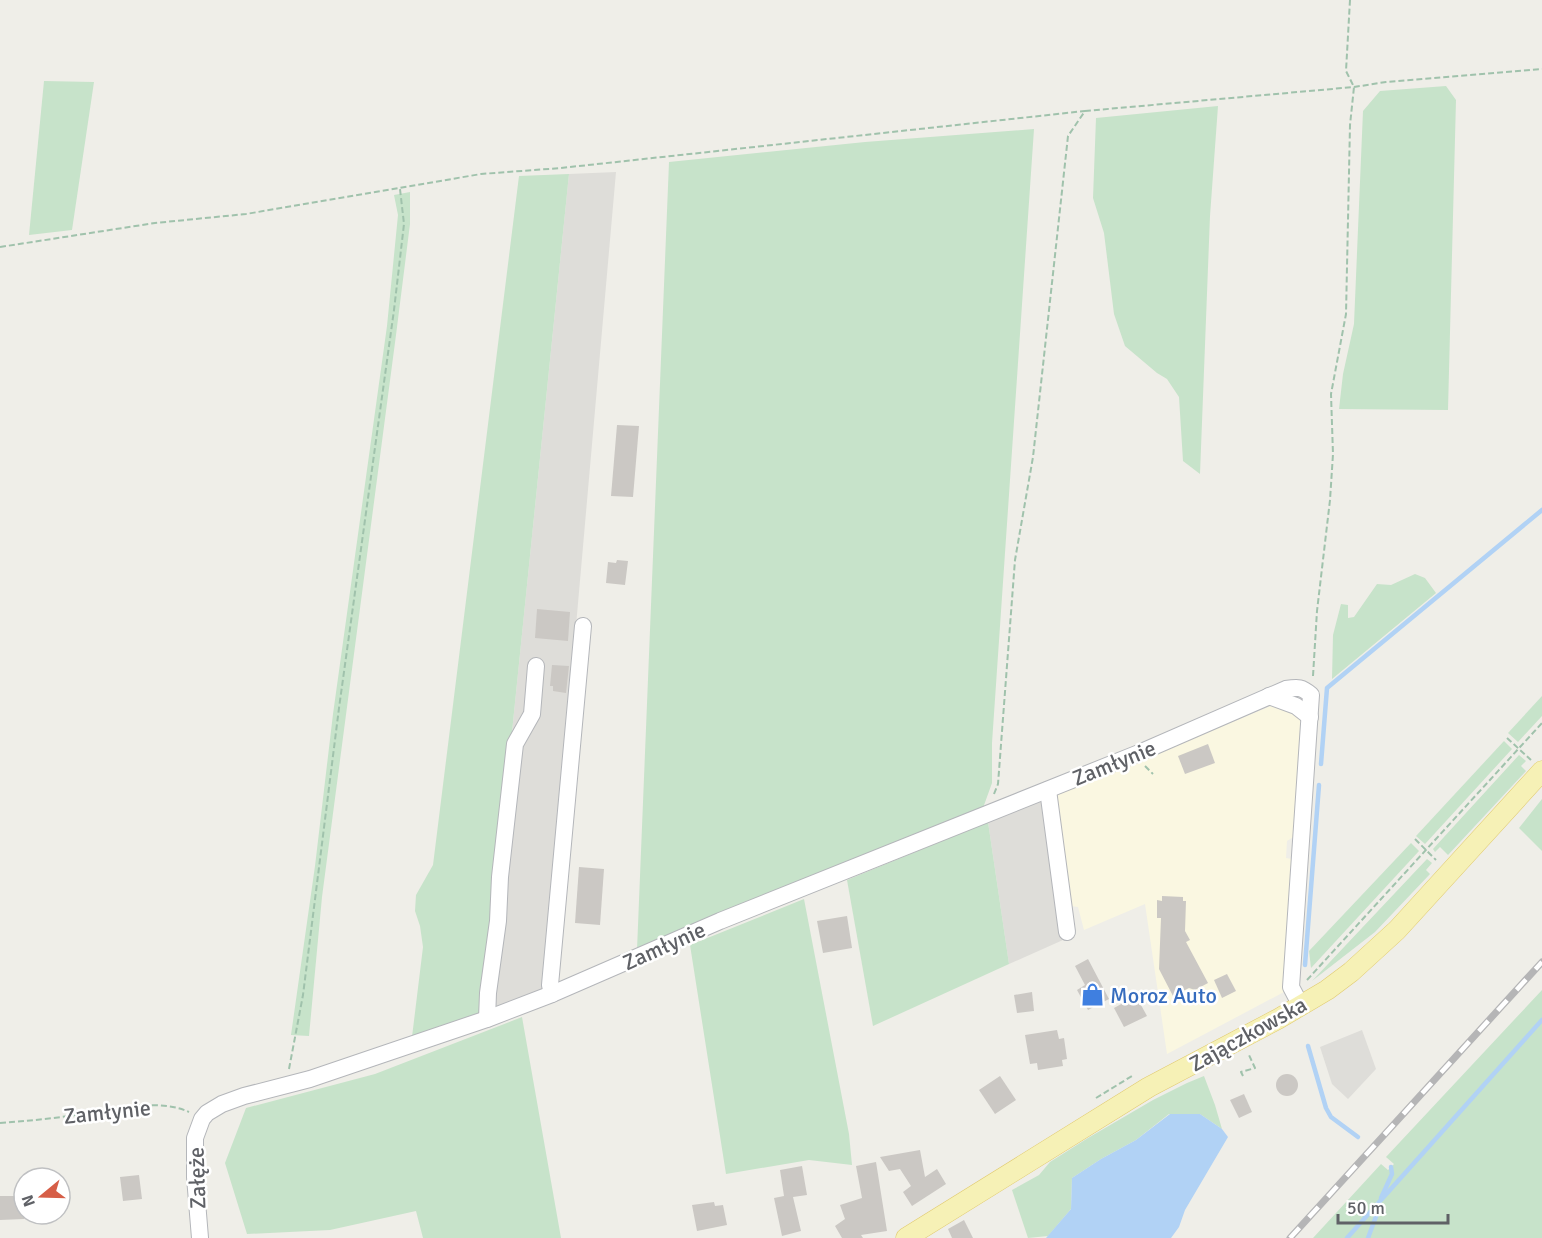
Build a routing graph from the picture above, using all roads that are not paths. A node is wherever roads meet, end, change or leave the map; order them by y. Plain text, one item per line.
1 (583, 626) dead end
2 (536, 666) dead end
3 (1269, 696) junction
4 (1310, 717) junction
5 (1538, 767) edge
6 (1048, 790) junction
7 (1067, 932) dead end
8 (552, 994) junction
9 (1301, 1006) junction
10 (487, 1019) junction
11 (202, 1119) joint
12 (200, 1238) edge
13 (906, 1238) edge

1 - 8 street
2 - 10 street
3 - 4 street
3 - 4 street, Zamłynie
3 - 6 street, Zamłynie
4 - 9 street
5 - 9 main road, Zajączkowska
6 - 7 street
6 - 8 street, Zamłynie
8 - 10 street, Zamłynie
9 - 13 main road, Zajączkowska
10 - 11 street, Zamłynie
11 - 12 street, Załęże

